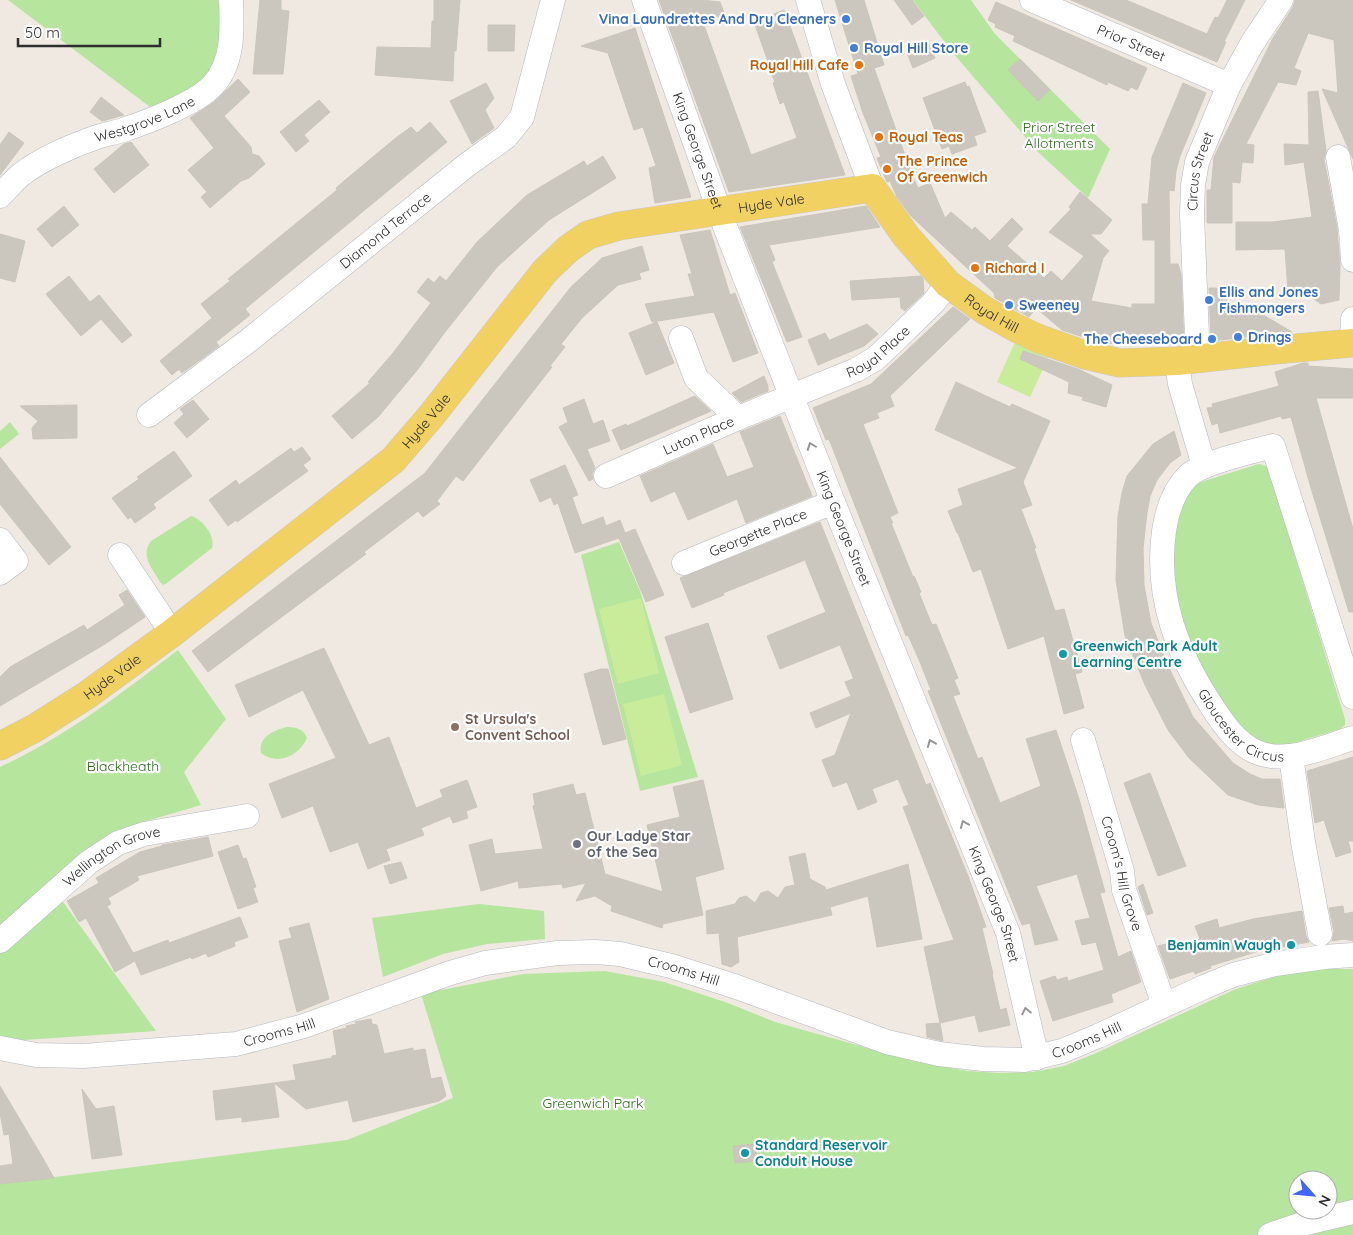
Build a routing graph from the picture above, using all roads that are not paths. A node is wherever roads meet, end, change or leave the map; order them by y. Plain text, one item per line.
1 (231, 0) edge
2 (553, 0) edge
3 (644, 0) edge
4 (808, 0) edge
5 (1032, 0) edge
6 (1280, 0) edge
7 (1229, 85) junction
8 (1338, 157) dead end
9 (872, 188) junction
10 (0, 196) edge
11 (719, 211) junction
12 (1353, 260) edge
13 (948, 284) junction
14 (1353, 335) edge
15 (681, 338) dead end
16 (1187, 361) junction
17 (792, 396) junction
18 (149, 415) dead end
19 (738, 418) junction
20 (1204, 466) junction
21 (606, 476) dead end
22 (832, 502) junction
23 (0, 540) edge
24 (120, 555) dead end
25 (684, 563) dead end
26 (0, 573) edge
27 (172, 633) junction
28 (1353, 697) edge
29 (1353, 738) edge
30 (1083, 740) dead end
31 (0, 746) edge
32 (1291, 756) junction
33 (247, 816) dead end
34 (1320, 934) dead end
35 (0, 941) edge
36 (1353, 955) edge
37 (1164, 1005) junction
38 (0, 1048) edge
39 (1037, 1058) junction
40 (1353, 1212) edge
41 (1270, 1235) edge

1 - 10 street, Westgrove Lane
2 - 18 street, Diamond Terrace
3 - 11 street, King George Street
4 - 9 street, Royal Hill
5 - 7 street, Prior Street
6 - 7 street, Circus Street
7 - 16 street, Circus Street
8 - 12 street
9 - 11 main road, Hyde Vale
9 - 13 main road, Royal Hill
11 - 17 street, King George Street
11 - 27 main road, Hyde Vale
13 - 16 main road, Royal Hill
13 - 17 street, Royal Place
14 - 16 main road, Royal Hill
15 - 19 street
16 - 20 street
17 - 19 street, Luton Place
22 -> 17 street, King George Street
19 - 21 street, Luton Place
20 - 28 street, Gloucester Circus
20 - 32 street, Gloucester Circus
22 - 25 street, Georgette Place
39 -> 22 street, King George Street
23 - 26 street
24 - 27 street
27 - 31 main road, Hyde Vale
29 - 32 street, Gloucester Circus
30 - 37 street, Croom's Hill Grove
32 - 34 street, Gloucester Circus
33 - 35 street, Wellington Grove
36 - 37 street, Crooms Hill
37 - 39 street, Crooms Hill
38 - 39 street, Crooms Hill
40 - 41 street

